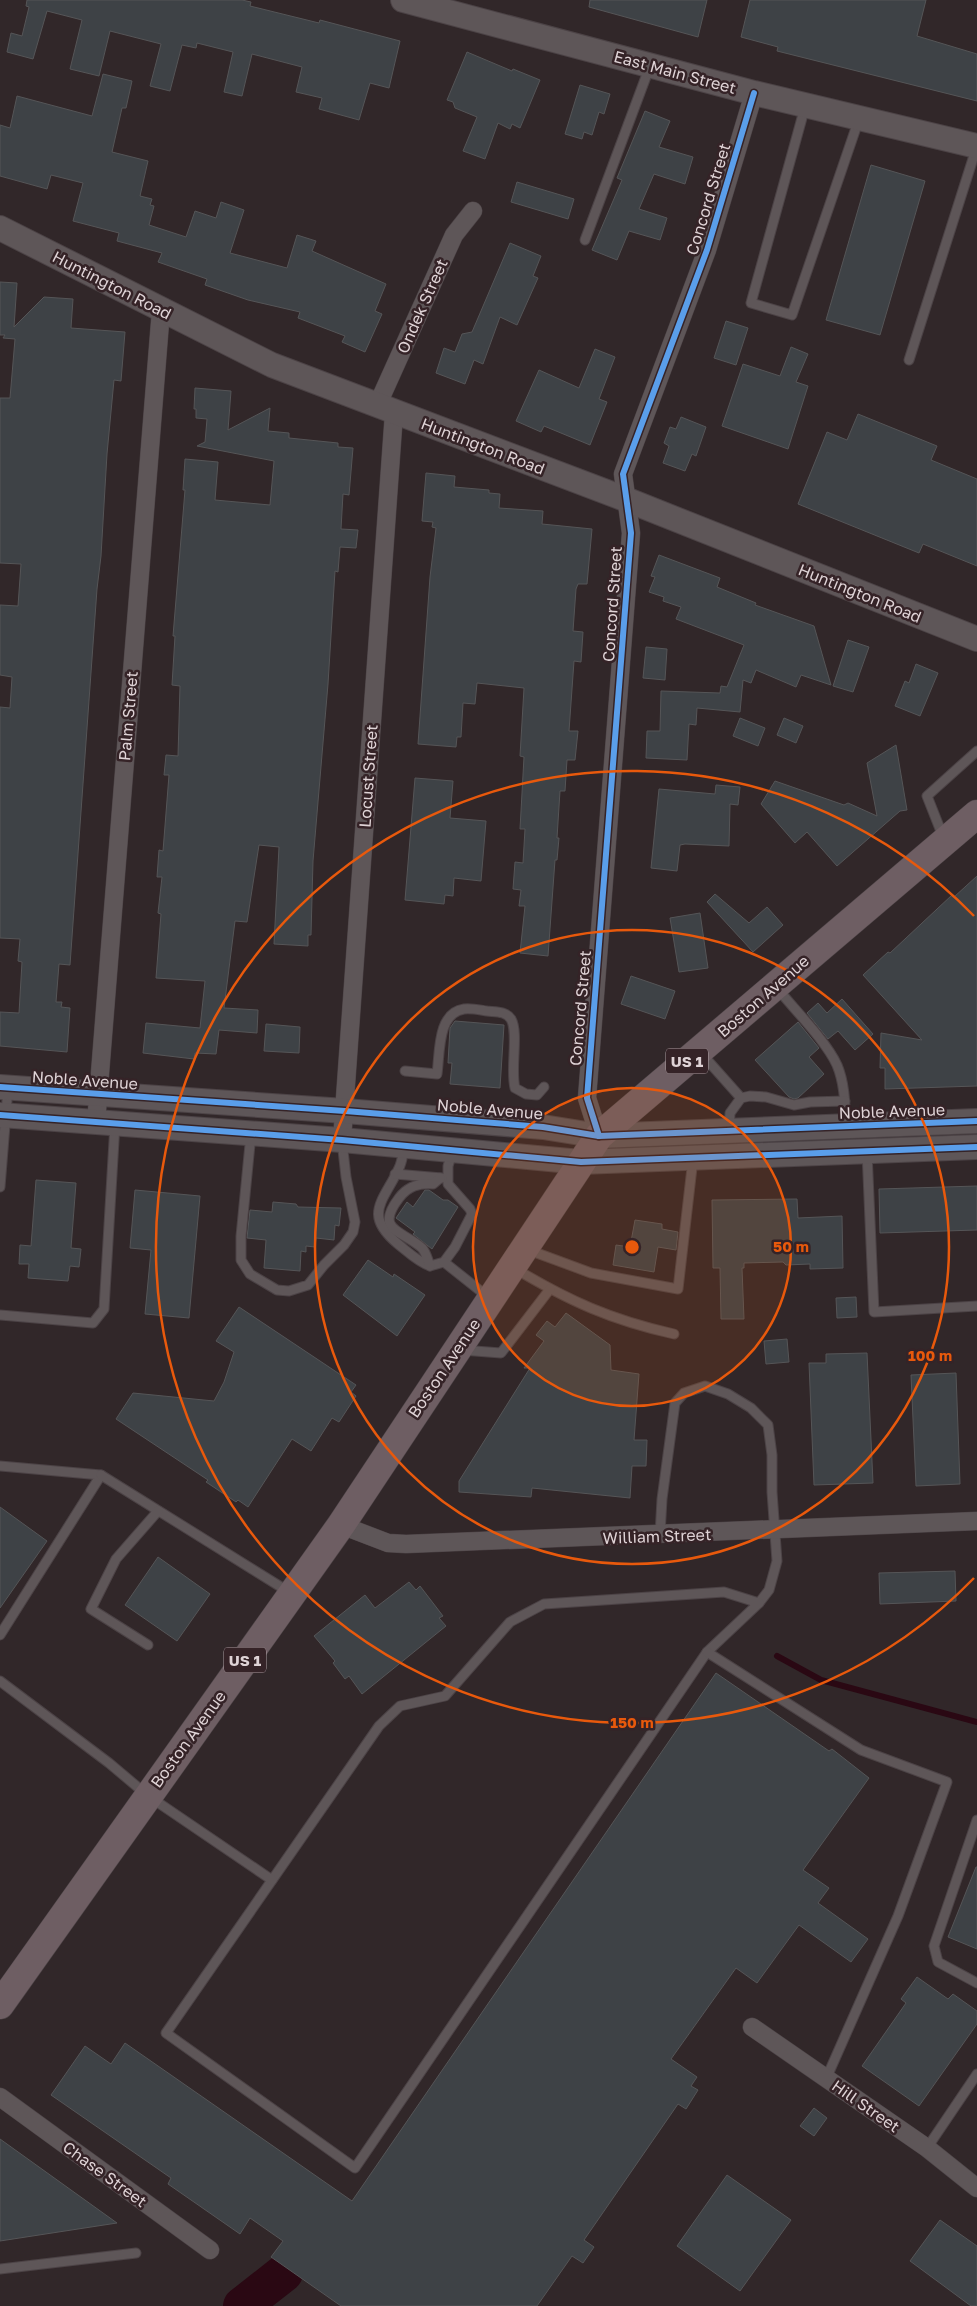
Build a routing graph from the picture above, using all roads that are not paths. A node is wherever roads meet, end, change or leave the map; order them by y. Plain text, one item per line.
1 (403, 0) edge
2 (650, 66) junction
3 (754, 93) junction
4 (806, 106) junction
5 (859, 118) junction
6 (977, 146) edge
7 (473, 211) dead end
8 (0, 228) edge
9 (585, 240) dead end
10 (161, 310) junction
11 (910, 360) dead end
12 (385, 409) junction
13 (625, 499) junction
14 (977, 640) edge
15 (977, 751) edge
16 (977, 814) edge
17 (945, 841) junction
18 (775, 986) junction
19 (699, 1051) junction
20 (405, 1071) dead end
21 (544, 1087) dead end
22 (4, 1088) edge
23 (98, 1096) junction
24 (741, 1098) junction
25 (845, 1101) junction
26 (345, 1111) junction
27 (3, 1116) edge
28 (977, 1121) edge
29 (106, 1124) junction
30 (846, 1126) junction
31 (729, 1131) junction
32 (252, 1134) junction
33 (600, 1136) junction
34 (342, 1140) junction
35 (405, 1146) junction
36 (977, 1147) edge
37 (453, 1150) junction
38 (867, 1152) junction
39 (693, 1159) junction
40 (581, 1162) junction
41 (395, 1174) junction
42 (444, 1178) junction
43 (0, 1187) edge
44 (518, 1257) junction
45 (444, 1262) junction
46 (430, 1266) junction
47 (550, 1289) junction
48 (490, 1299) junction
49 (977, 1306) edge
50 (0, 1315) edge
51 (674, 1334) dead end
52 (456, 1349) junction
53 (0, 1466) edge
54 (101, 1475) junction
55 (158, 1511) junction
56 (977, 1521) edge
57 (341, 1525) junction
58 (773, 1531) junction
59 (660, 1536) junction
60 (293, 1594) junction
61 (759, 1603) junction
62 (0, 1635) edge
63 (148, 1645) dead end
64 (708, 1652) junction
65 (0, 1681) edge
66 (147, 1795) junction
67 (977, 1820) edge
68 (272, 1880) junction
69 (977, 1983) edge
70 (0, 2005) edge
71 (752, 2027) dead end
72 (977, 2074) edge
73 (826, 2079) junction
74 (0, 2097) edge
75 (927, 2148) junction
76 (977, 2188) edge
77 (210, 2250) dead end
78 (136, 2253) dead end
79 (0, 2269) edge

1 - 2 main road, East Main Street
2 - 3 main road, East Main Street
2 - 9 lane
3 - 4 main road, East Main Street
3 - 13 street, Concord Street
4 - 5 main road, East Main Street
4 - 5 lane
5 - 6 main road, East Main Street
6 - 11 lane
7 - 12 street, Ondek Street
8 - 10 main road, Huntington Road
10 - 12 main road, Huntington Road
10 - 23 street, Palm Street
12 - 13 main road, Huntington Road
12 - 26 street, Locust Street
13 - 14 main road, Huntington Road
13 - 33 street, Concord Street
15 - 17 lane
16 - 17 main road, Boston Avenue / US 1
17 - 18 main road, Boston Avenue / US 1
18 - 19 main road, Boston Avenue / US 1
18 - 25 lane
19 - 24 lane
19 - 33 main road, Boston Avenue / US 1
20 - 21 lane
22 - 23 main road, Noble Avenue
22 - 27 lane
23 - 26 main road, Noble Avenue
23 - 29 street, Palm Street
24 - 25 lane
24 - 31 lane
25 - 30 lane
26 - 33 main road, Noble Avenue
26 - 34 street, Locust Street
27 - 29 main road
27 - 43 lane
28 - 30 main road, Noble Avenue
29 - 32 main road
29 - 50 lane
30 - 31 main road, Noble Avenue
31 - 33 main road, Noble Avenue
32 - 34 main road
32 - 34 lane
33 - 40 main road, Boston Avenue / US 1
34 - 35 main road
35 - 37 main road
35 - 41 lane
36 - 38 main road
37 - 40 main road
37 - 42 lane
38 - 39 main road
38 - 49 lane
39 - 40 main road
39 - 44 lane
40 - 44 main road, Boston Avenue / US 1
41 - 42 lane
41 - 46 lane
42 - 45 lane
42 - 46 lane
44 - 47 lane
44 - 48 main road, Boston Avenue / US 1
45 - 46 lane
45 - 48 lane
47 - 51 lane
47 - 52 lane
48 - 52 main road, Boston Avenue / US 1
52 - 57 main road, Boston Avenue / US 1
53 - 54 lane
54 - 55 lane
54 - 62 lane
55 - 60 lane
55 - 63 lane
56 - 58 street, William Street
57 - 59 street, William Street
57 - 60 main road, Boston Avenue / US 1
58 - 59 street, William Street
58 - 59 lane
58 - 61 lane
60 - 66 main road, Boston Avenue / US 1
61 - 64 lane
61 - 68 lane
64 - 68 lane
64 - 73 lane
65 - 66 lane
66 - 68 lane
66 - 70 main road, Boston Avenue / US 1
67 - 69 lane
71 - 73 street, Hill Street
72 - 75 lane
73 - 75 street, Hill Street
74 - 77 street, Chase Street
75 - 76 street, Hill Street
78 - 79 lane

